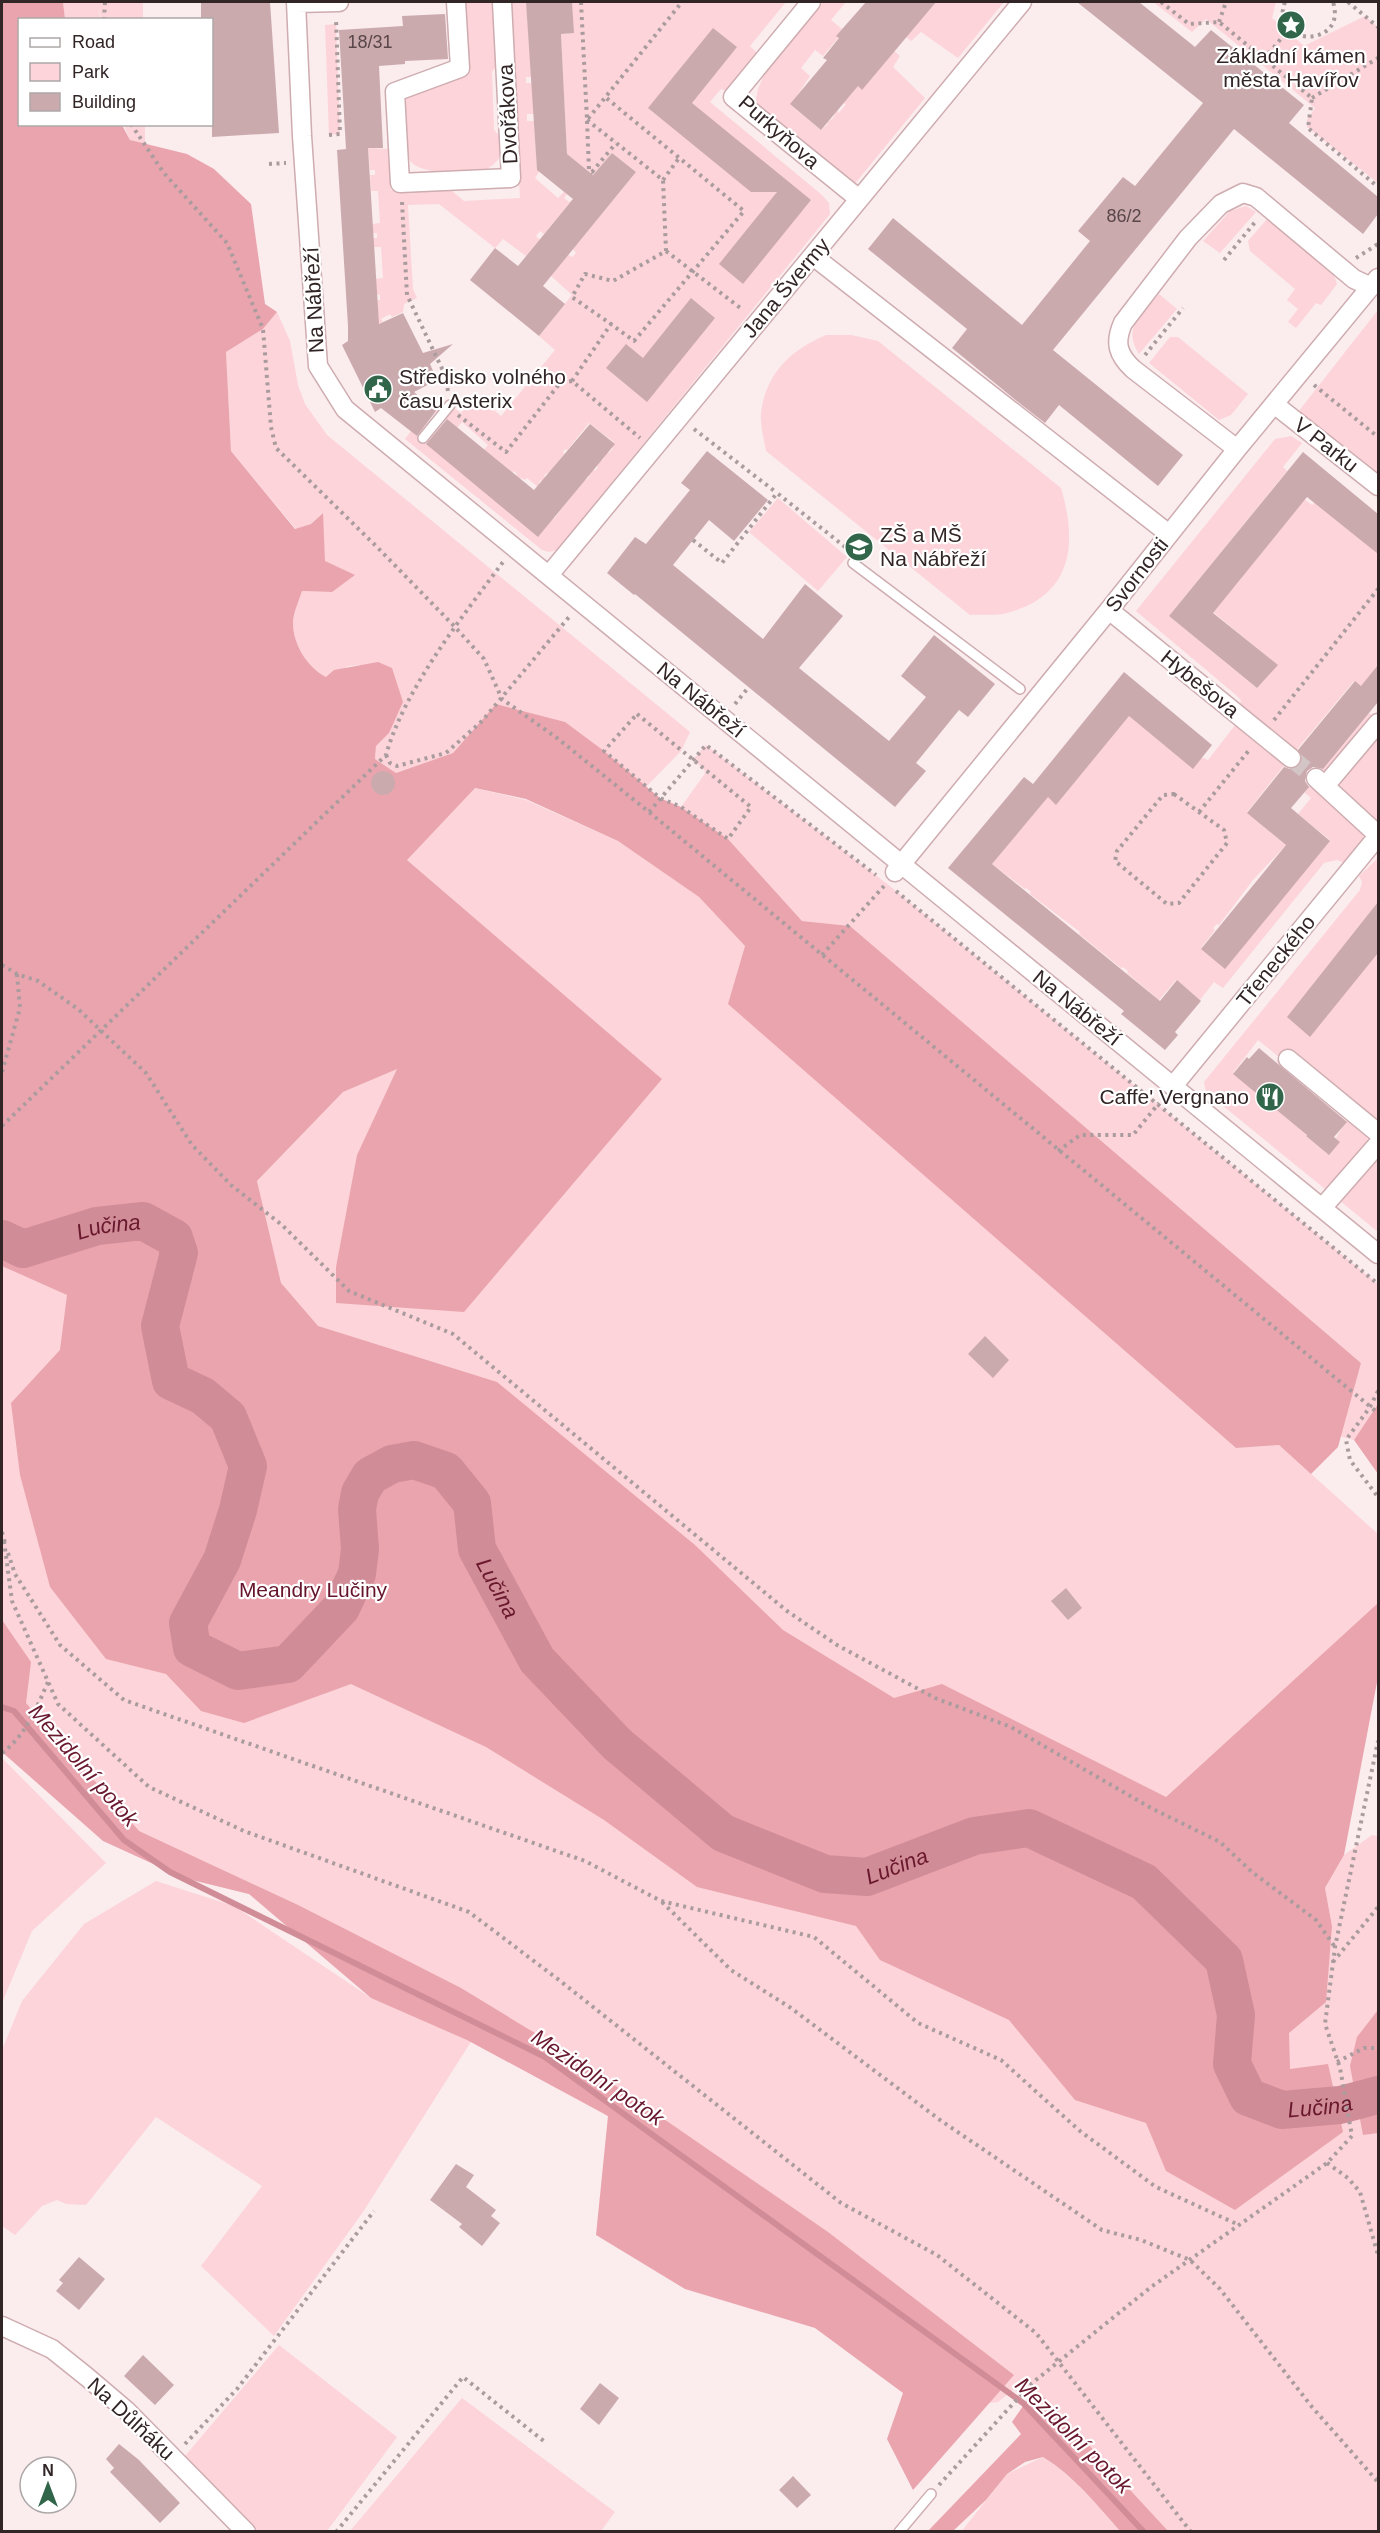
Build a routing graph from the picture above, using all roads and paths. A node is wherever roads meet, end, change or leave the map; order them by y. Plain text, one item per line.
1 (105, 2) edge
2 (296, 2) edge
3 (456, 2) edge
4 (502, 2) edge
5 (581, 2) edge
6 (682, 2) edge
7 (811, 2) edge
8 (1023, 2) edge
9 (1161, 2) edge
10 (1226, 2) edge
11 (1284, 2) edge
12 (1333, 2) edge
13 (1348, 2) edge
14 (337, 8) edge
15 (104, 18) edge
16 (1219, 22) junction
17 (1378, 27) edge
18 (1289, 29) junction
19 (1378, 58) edge
20 (1264, 59) junction
21 (605, 97) junction
22 (1312, 98) junction
23 (587, 120) junction
24 (132, 126) edge
25 (329, 135) dead end
26 (616, 143) junction
27 (679, 158) junction
28 (290, 163) dead end
29 (269, 164) dead end
30 (663, 180) junction
31 (400, 183) junction
32 (1378, 187) edge
33 (859, 200) junction
34 (1268, 207) junction
35 (666, 251) junction
36 (813, 256) junction
37 (1224, 260) dead end
38 (692, 272) junction
39 (1375, 283) edge
40 (1183, 308) dead end
41 (749, 314) dead end
42 (611, 324) junction
43 (1134, 369) junction
44 (1299, 373) junction
45 (572, 381) junction
46 (1274, 404) junction
47 (449, 406) junction
48 (679, 418) junction
49 (1378, 437) edge
50 (423, 438) dead end
51 (645, 442) dead end
52 (1237, 449) junction
53 (1378, 486) edge
54 (777, 493) junction
55 (1169, 534) junction
56 (693, 540) dead end
57 (514, 548) junction
58 (853, 563) joint
59 (549, 575) junction
60 (1378, 589) edge
61 (581, 602) junction
62 (1109, 610) junction
63 (455, 627) junction
64 (748, 688) dead end
65 (1020, 689) dead end
66 (502, 699) junction
67 (734, 704) dead end
68 (1378, 723) edge
69 (1262, 734) junction
70 (386, 755) junction
71 (1291, 758) tunnel mouth
72 (693, 759) junction
73 (660, 798) junction
74 (648, 812) junction
75 (1199, 812) junction
76 (1378, 836) edge
77 (894, 873) junction
78 (877, 876) dead end
79 (895, 890) dead end
80 (822, 955) junction
81 (2, 965) edge
82 (17, 974) junction
83 (99, 1031) junction
84 (1288, 1059) dead end
85 (2, 1072) edge
86 (1173, 1086) junction
87 (1158, 1104) junction
88 (2, 1126) edge
89 (1378, 1133) edge
90 (1378, 1144) edge
91 (1058, 1151) junction
92 (1322, 1208) junction
93 (1378, 1254) edge
94 (1378, 1284) edge
95 (1378, 1391) edge
96 (1370, 1407) junction
97 (1378, 1413) edge
98 (1378, 1497) edge
99 (2, 1532) edge
100 (4, 1541) junction
101 (48, 1682) junction
102 (1378, 1741) edge
103 (2, 1753) edge
104 (661, 1901) junction
105 (1378, 1906) edge
106 (1335, 1947) junction
107 (1333, 1963) junction
108 (1378, 2048) edge
109 (1337, 2062) junction
110 (1327, 2163) junction
111 (374, 2211) dead end
112 (1239, 2225) junction
113 (1378, 2255) edge
114 (1190, 2260) junction
115 (2, 2326) edge
116 (1059, 2362) junction
117 (545, 2442) dead end
118 (174, 2459) junction
119 (1378, 2482) edge
120 (931, 2494) joint
121 (246, 2532) edge
122 (336, 2532) edge
123 (899, 2532) edge
124 (1191, 2532) edge

1 - 15 path
2 - 14 street
2 - 57 street, Na Nábřeží
3 - 31 street
4 - 31 street, Dvořákova
5 - 23 path
6 - 21 path
7 - 33 street, Purkyňova
8 - 33 street, Jana Švermy
9 - 16 path
10 - 16 path
11 - 18 path
12 - 18 path
13 - 17 path
14 - 25 path
16 - 20 path
18 - 20 path
19 - 22 path
20 - 22 path
21 - 23 path
21 - 27 path
22 - 32 path
23 - 26 path
23 - 26 path
24 - 63 path
26 - 30 path
27 - 30 path
27 - 38 path
28 - 29 path
30 - 35 path
31 - 47 path
33 - 36 street, Jana Švermy
34 - 37 path
34 - 39 street
34 - 43 street
35 - 38 path
35 - 42 path
36 - 48 street, Jana Švermy
36 - 55 street
38 - 41 path
38 - 42 path
39 - 44 street, Svornosti
40 - 43 path
42 - 45 path
43 - 52 street
44 - 46 street, Svornosti
44 - 49 path
45 - 47 path
45 - 51 path
46 - 52 street, Svornosti
46 - 53 street, V Parku
47 - 50 lane
48 - 54 path
48 - 59 street, Jana Švermy
52 - 55 street, Svornosti
54 - 56 path
54 - 58 path
55 - 62 street, Svornosti
57 - 59 street, Na Nábřeží
57 - 63 path
58 - 65 lane
59 - 61 street, Na Nábřeží
60 - 69 path
61 - 66 path
61 - 77 street, Na Nábřeží
62 - 69 street, Hybešova
62 - 77 street, Svornosti
63 - 66 path
63 - 70 path
64 - 67 path
66 - 70 path
66 - 74 path
68 - 76 street
69 - 71 street, Hybešova
69 - 75 path
70 - 83 path
72 - 73 path
72 - 73 path
72 - 73 path
72 - 78 path
73 - 74 path
74 - 80 path
75 - 75 path
76 - 86 street, Třeneckého
77 - 80 path
77 - 86 street, Na Nábřeží
79 - 87 path
80 - 91 path
81 - 82 path
82 - 83 path
82 - 85 path
83 - 88 path
83 - 106 path
84 - 89 street
86 - 87 path
86 - 92 street, Na Nábřeží
87 - 91 path
87 - 94 path
90 - 92 street
91 - 96 path
92 - 93 street, Na Nábřeží
95 - 96 path
96 - 97 path
96 - 98 path
99 - 100 path
100 - 101 path
100 - 104 path
101 - 103 path
101 - 116 path
102 - 106 path
104 - 112 path
104 - 114 path
105 - 107 path
106 - 107 path
107 - 109 path
108 - 109 path
109 - 110 path
110 - 112 path
110 - 113 path
111 - 118 path
112 - 114 path
114 - 116 path
114 - 119 path
115 - 118 street, Na Důlňáku
116 - 120 path
116 - 124 path
117 - 122 path
118 - 121 street, Na Důlňáku
120 - 123 lane

